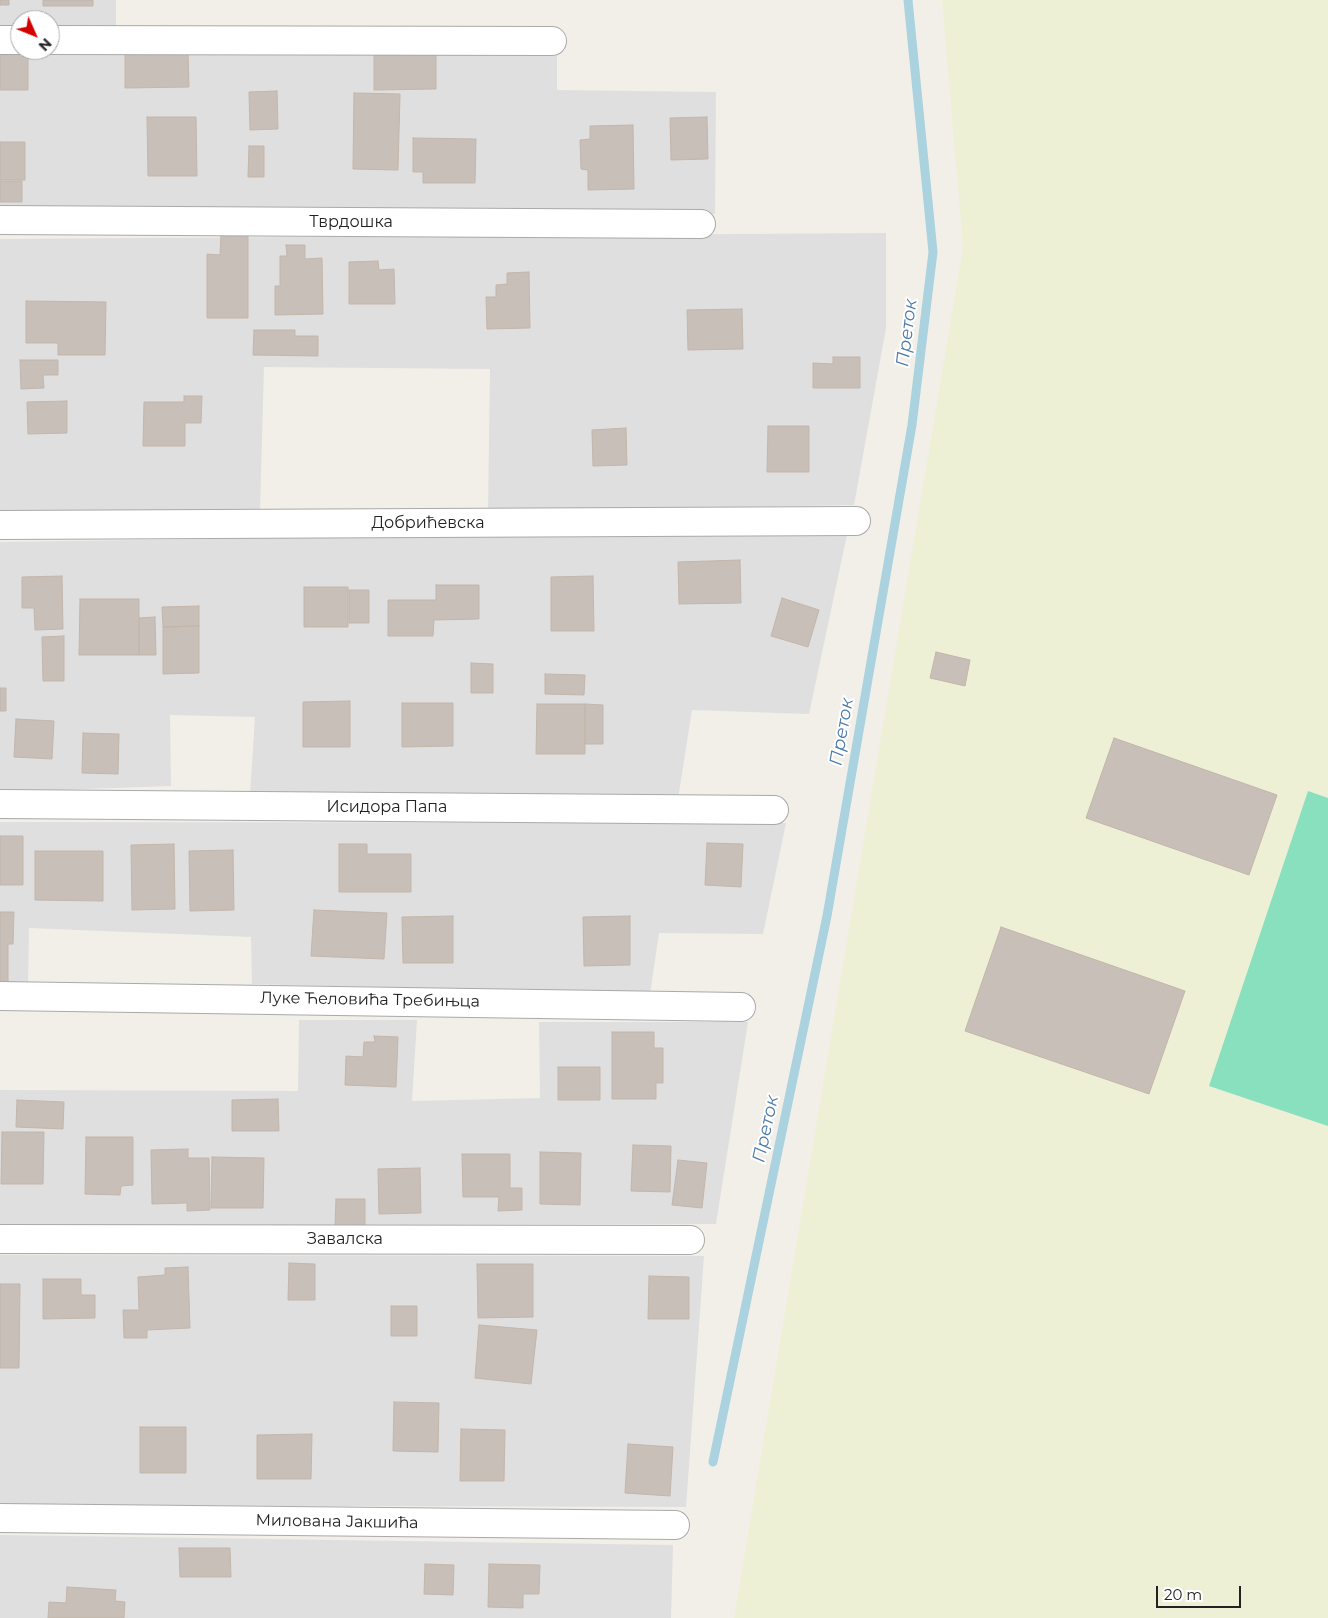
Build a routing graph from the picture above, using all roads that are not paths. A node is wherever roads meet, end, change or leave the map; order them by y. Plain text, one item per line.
1 (60, 40) edge
2 (552, 40) dead end
3 (0, 220) edge
4 (701, 224) dead end
5 (856, 521) dead end
6 (0, 525) edge
7 (0, 804) edge
8 (774, 810) dead end
9 (0, 996) edge
10 (741, 1007) dead end
11 (0, 1239) edge
12 (690, 1240) dead end
13 (0, 1518) edge
14 (675, 1526) dead end

1 - 2 street
3 - 4 street, Тврдошка
5 - 6 street, Добрићевска
7 - 8 street, Исидора Папа
9 - 10 street, Луке Ћеловића Требињца
11 - 12 street, Завалска
13 - 14 street, Милована Јакшића

